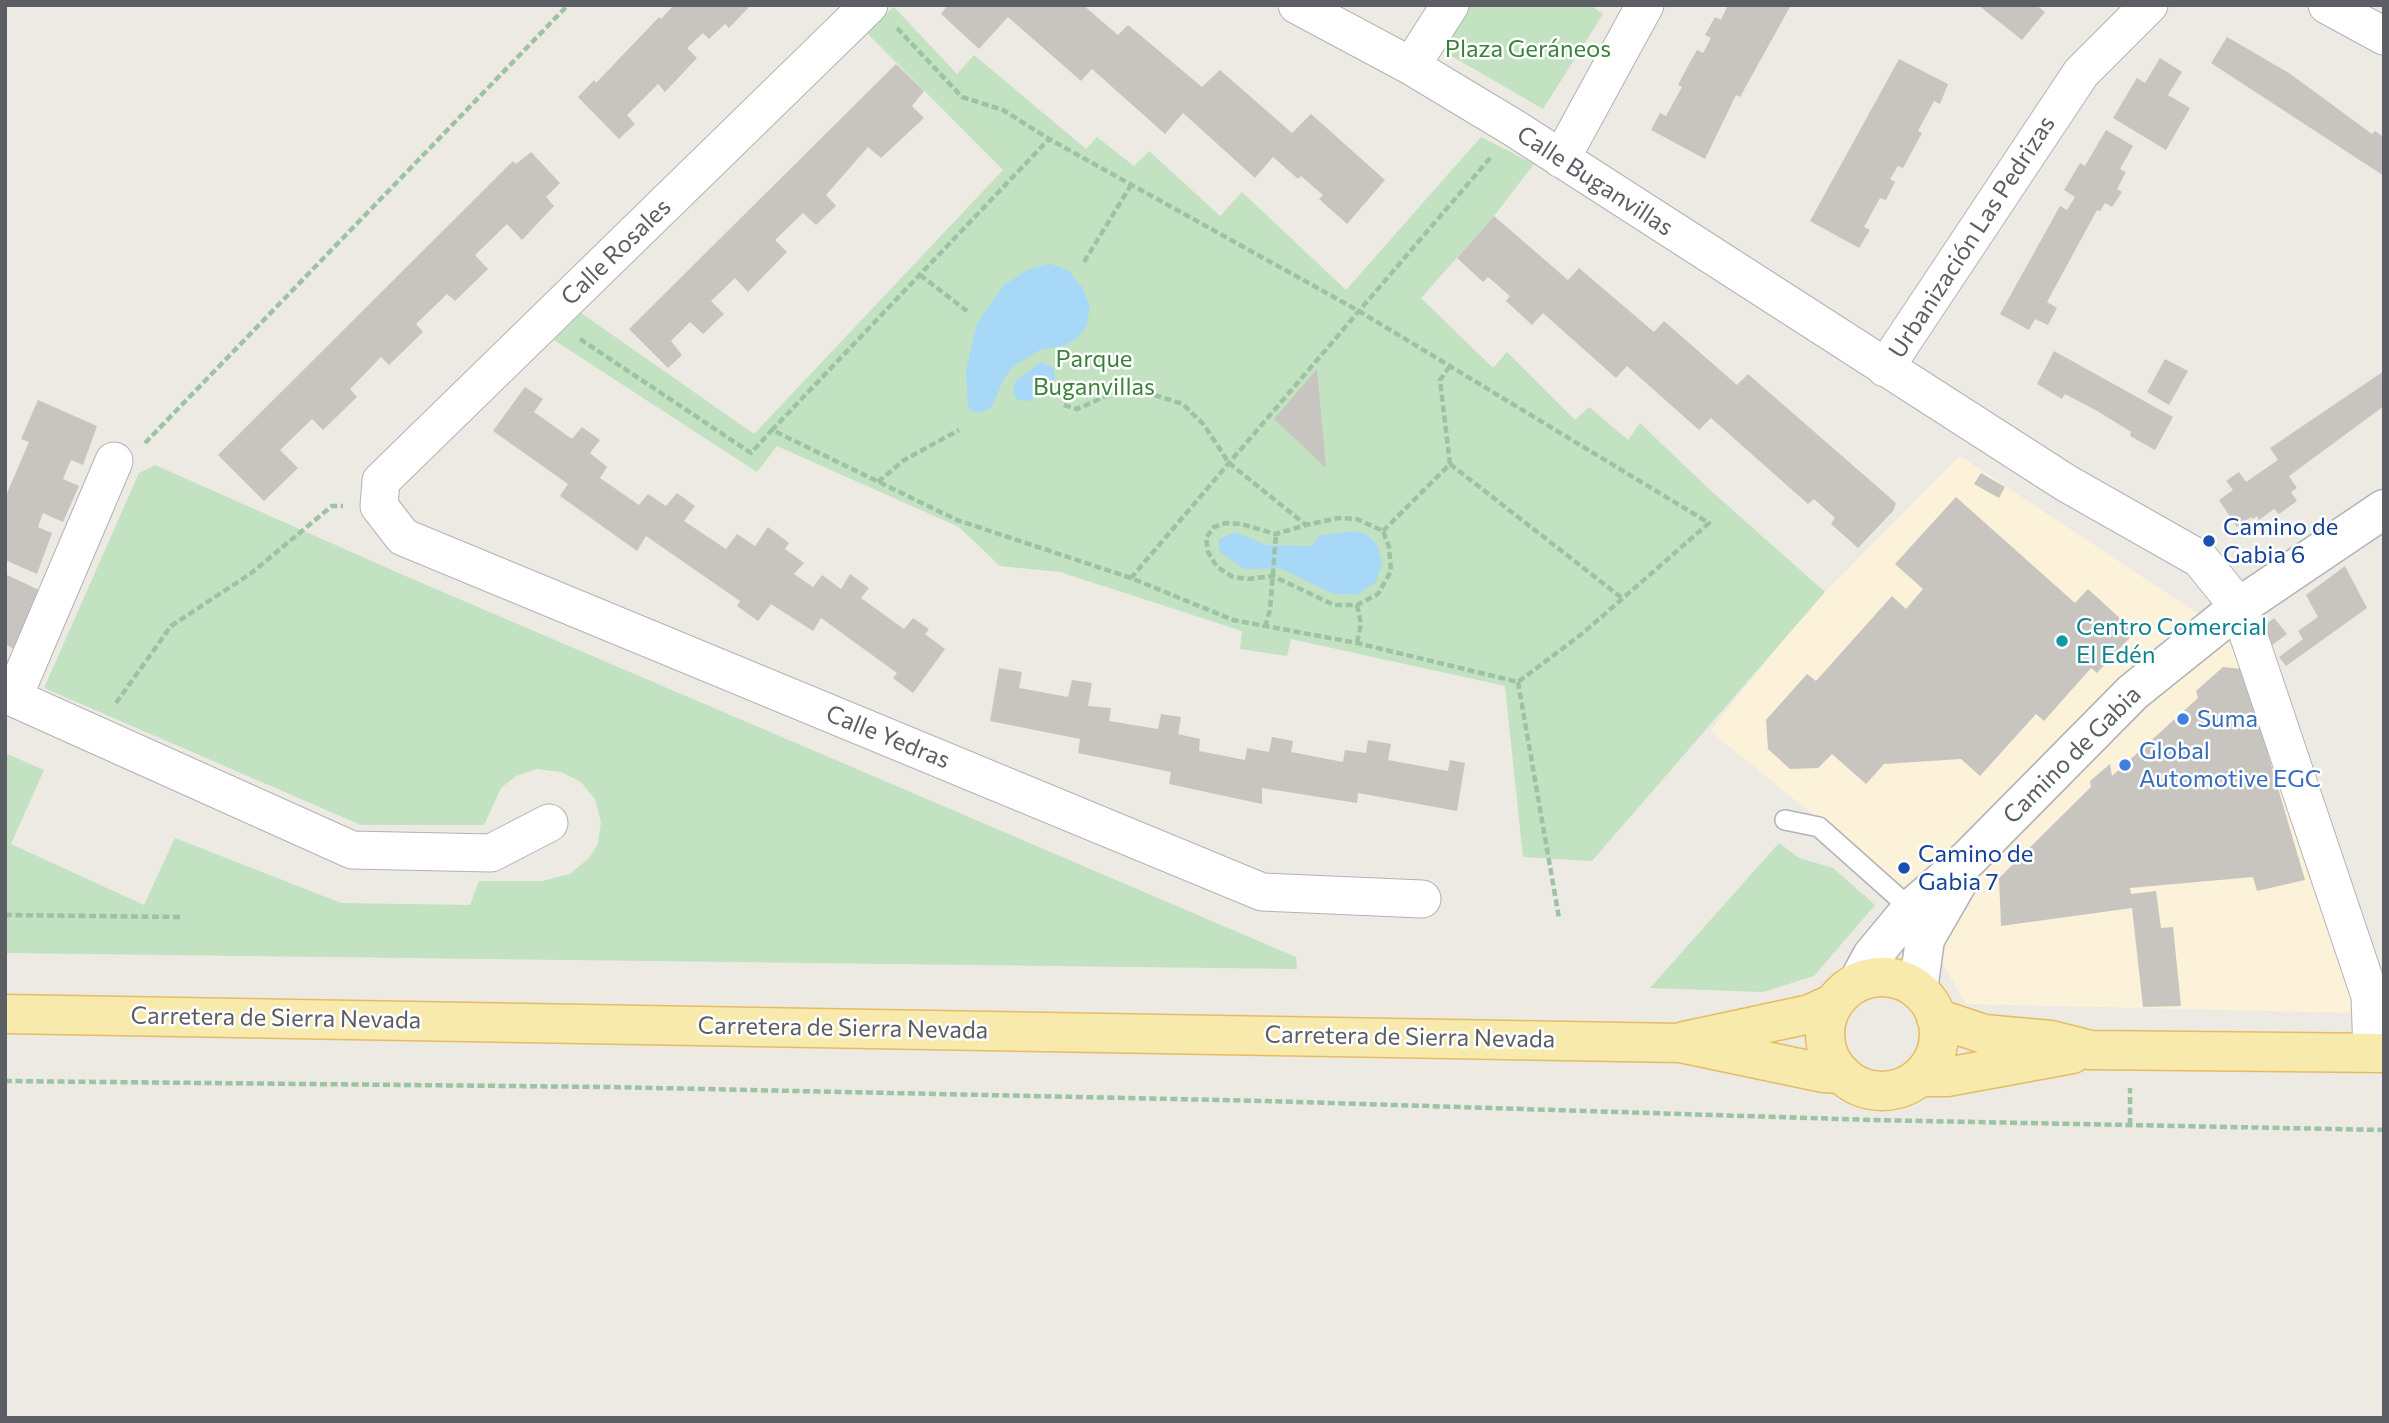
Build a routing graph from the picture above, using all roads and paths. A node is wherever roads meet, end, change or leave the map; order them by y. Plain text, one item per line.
1 (568, 5) edge
2 (1297, 5) edge
3 (1450, 5) edge
4 (1645, 5) edge
5 (2149, 5) edge
6 (2327, 5) edge
7 (882, 15) edge
8 (2384, 36) edge
9 (1411, 66) junction
10 (1514, 128) junction
11 (1049, 139) junction
12 (1561, 159) junction
13 (1131, 185) junction
14 (1084, 262) dead end
15 (920, 275) junction
16 (967, 311) dead end
17 (1359, 311) junction
18 (548, 318) junction
19 (1450, 366) junction
20 (1885, 369) junction
21 (1064, 405) dead end
22 (772, 430) junction
23 (960, 430) dead end
24 (114, 460) joint
25 (1229, 463) junction
26 (1450, 464) junction
27 (878, 482) junction
28 (379, 506) junction
29 (2384, 509) edge
30 (1306, 525) junction
31 (1383, 531) junction
32 (1275, 537) junction
33 (1273, 574) junction
34 (1131, 578) junction
35 (1622, 598) junction
36 (1357, 605) junction
37 (2239, 607) junction
38 (1265, 628) junction
39 (1357, 643) junction
40 (1518, 682) junction
41 (9, 696) edge
42 (99, 736) junction
43 (1785, 820) dead end
44 (549, 823) dead end
45 (1968, 859) junction
46 (1422, 899) dead end
47 (1911, 909) junction
48 (5, 915) edge
49 (181, 917) dead end
50 (1559, 918) dead end
51 (1846, 993) junction
52 (1928, 1004) junction
53 (5, 1014) edge
54 (1680, 1042) junction
55 (2090, 1050) junction
56 (2378, 1053) edge
57 (1842, 1074) junction
58 (2130, 1076) dead end
59 (1919, 1077) junction
60 (5, 1081) edge
61 (2130, 1125) junction
62 (2384, 1130) edge

1 - 24 path
2 - 9 street, Calle Buganvillas
3 - 9 street
4 - 12 street
5 - 20 street, Urbanización Las Pedrizas
6 - 8 street
7 - 11 path
7 - 18 street, Calle Rosales
9 - 10 street, Calle Buganvillas
10 - 12 street, Calle Buganvillas
10 - 17 path
11 - 13 path
11 - 15 path
12 - 20 street, Calle Buganvillas
13 - 14 path
13 - 17 path
15 - 16 path
15 - 22 path
17 - 19 path
17 - 25 path
18 - 22 path
18 - 28 street, Calle Rosales
19 - 26 path
19 - 35 path
20 - 37 street, Urbanización Las Pedrizas
21 - 25 path
22 - 27 path
23 - 27 path
24 - 41 street
25 - 30 path
25 - 34 path
26 - 31 path
26 - 35 path
27 - 34 path
28 - 42 path
28 - 46 street, Calle Yedras
29 - 37 street, Camino de Gabia
30 - 31 path
30 - 32 path
31 - 36 path
32 - 33 path
32 - 33 path
33 - 36 path
33 - 38 path
34 - 38 path
35 - 40 path
36 - 39 path
37 - 45 street, Camino de Gabia
37 - 56 street
38 - 39 path
39 - 40 path
40 - 50 path
41 - 42 street
42 - 44 street
43 - 47 lane
45 - 47 street, Camino de Gabia
45 - 52 street, Camino de Gabia
47 - 51 street, Camino de Gabia
48 - 49 path
51 - 52 main road
51 - 54 main road, Carretera de Sierra Nevada
51 - 57 main road
52 - 55 main road
52 - 59 main road
53 - 54 main road, Carretera de Sierra Nevada
54 - 57 main road, Carretera de Sierra Nevada
55 - 56 main road
55 - 59 main road
57 - 59 main road
58 - 61 path
60 - 61 path
61 - 62 path

